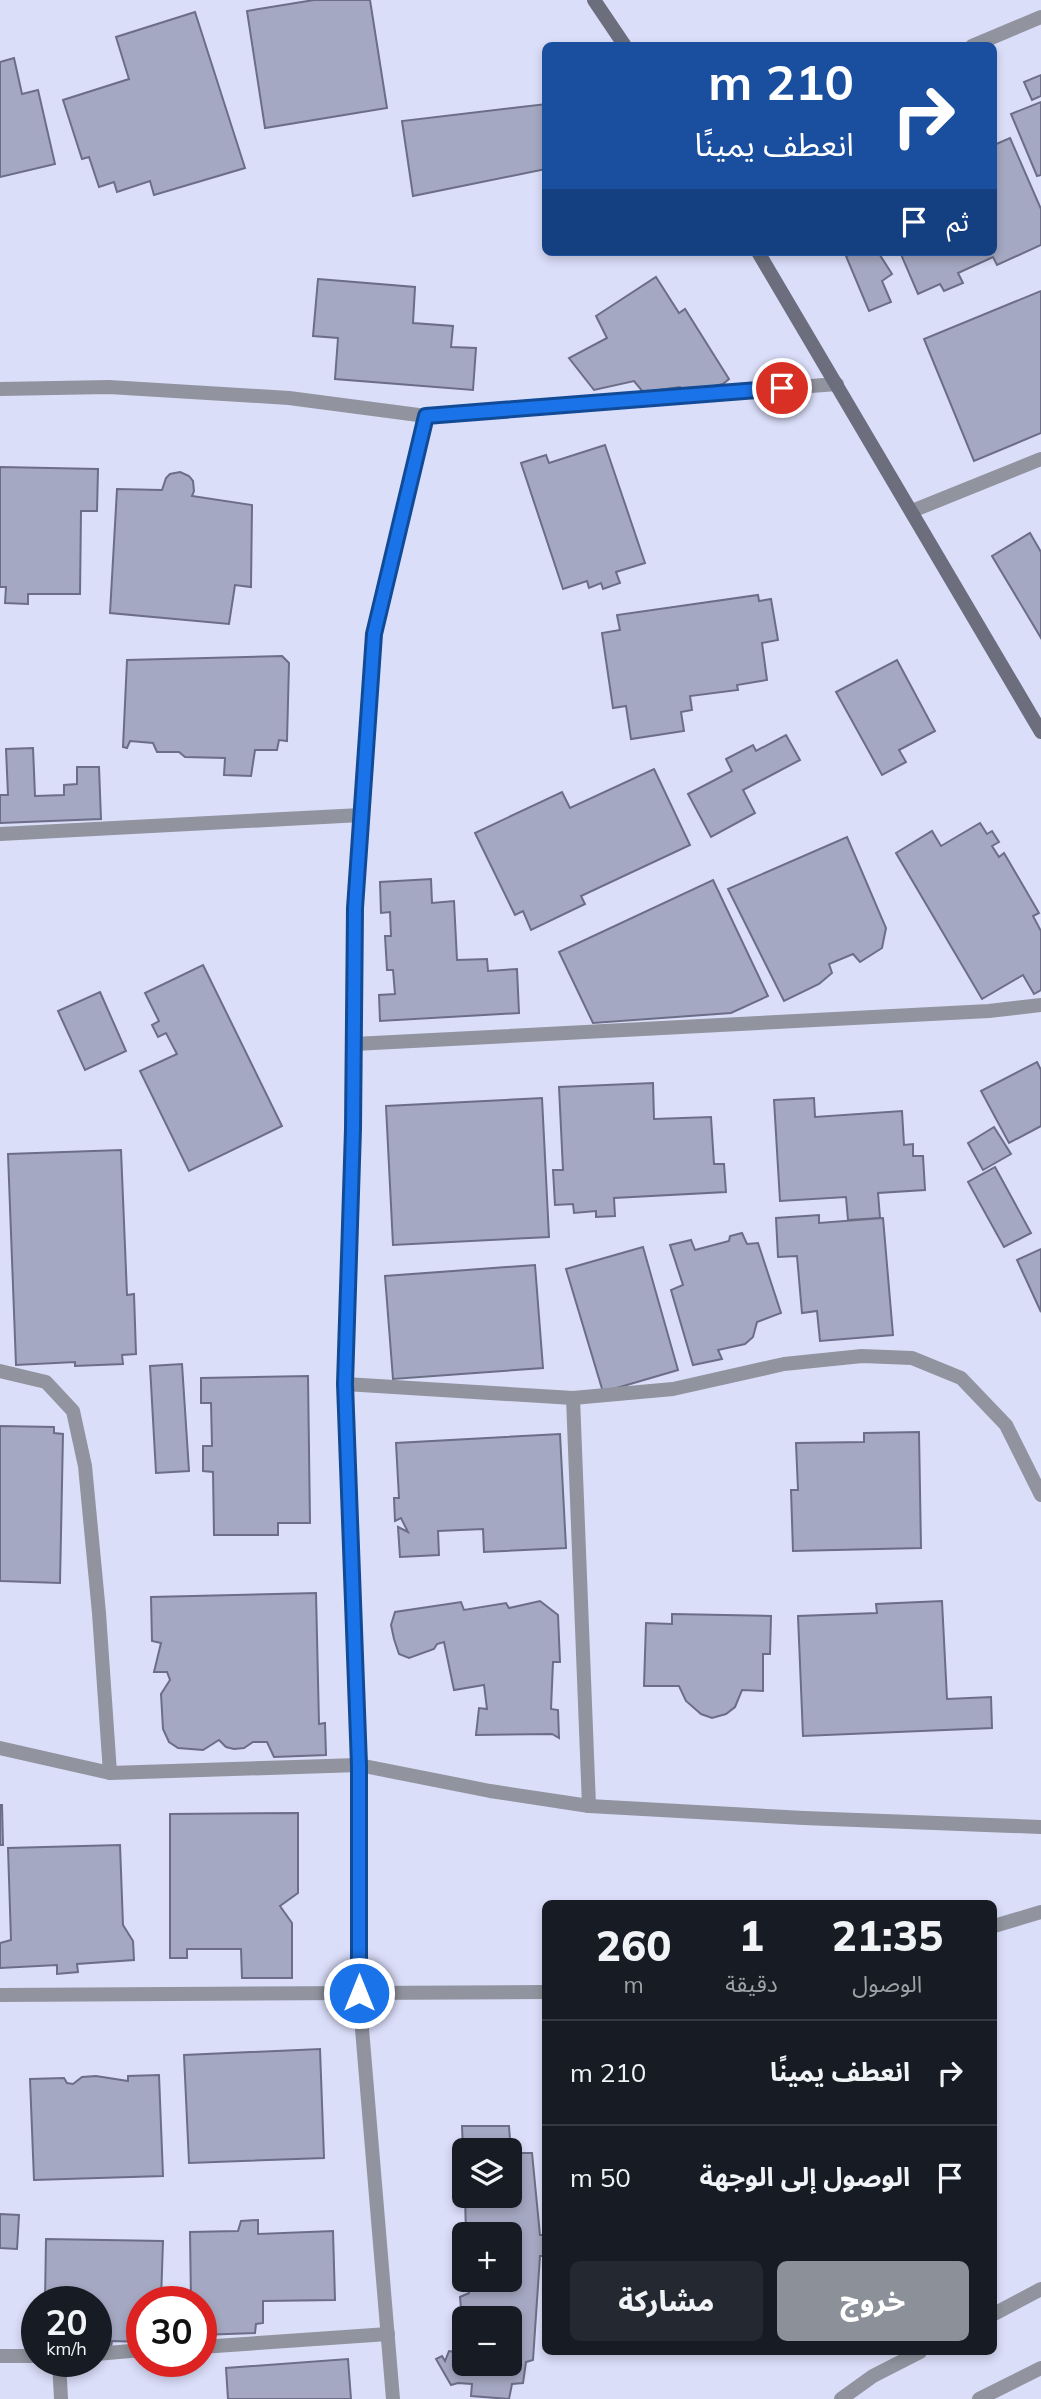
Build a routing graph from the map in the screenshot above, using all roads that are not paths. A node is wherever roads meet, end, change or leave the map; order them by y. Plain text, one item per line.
1 (594, 0) edge
2 (1041, 17) edge
3 (622, 42) edge
4 (982, 42) edge
5 (760, 256) edge
6 (837, 384) junction
7 (0, 389) edge
8 (426, 416) junction
9 (1041, 459) edge
10 (912, 511) junction
11 (1041, 732) edge
12 (361, 815) junction
13 (0, 834) edge
14 (1041, 1005) edge
15 (354, 1044) junction
16 (0, 1371) edge
17 (345, 1384) junction
18 (573, 1398) junction
19 (1041, 1495) edge
20 (0, 1748) edge
21 (359, 1765) junction
22 (110, 1773) junction
23 (589, 1806) junction
24 (1041, 1827) edge
25 (1041, 1912) edge
26 (997, 1925) edge
27 (542, 1992) edge
28 (359, 1993) junction
29 (0, 1995) edge
30 (1041, 2289) edge
31 (997, 2312) edge
32 (388, 2334) junction
33 (217, 2346) edge
34 (914, 2355) edge
35 (0, 2356) edge
36 (21, 2356) edge
37 (1041, 2368) edge
38 (60, 2377) edge
39 (61, 2399) edge
40 (393, 2399) edge
41 (841, 2399) edge
42 (979, 2399) edge

1 - 3 street
2 - 4 street
5 - 6 street
6 - 8 street
6 - 10 street
7 - 8 street
8 - 12 street
9 - 10 street
10 - 11 street
12 - 13 street
12 - 15 street
14 - 15 street
15 - 17 street
16 - 22 street
17 - 18 street
17 - 21 street
18 - 19 street
18 - 23 street
20 - 22 street
21 - 22 street
21 - 23 street
21 - 28 street
23 - 24 street
25 - 26 street
27 - 28 street
28 - 29 street
28 - 32 street
30 - 31 street
32 - 33 street
32 - 40 street
34 - 41 street
35 - 36 street
37 - 42 street
38 - 39 street

